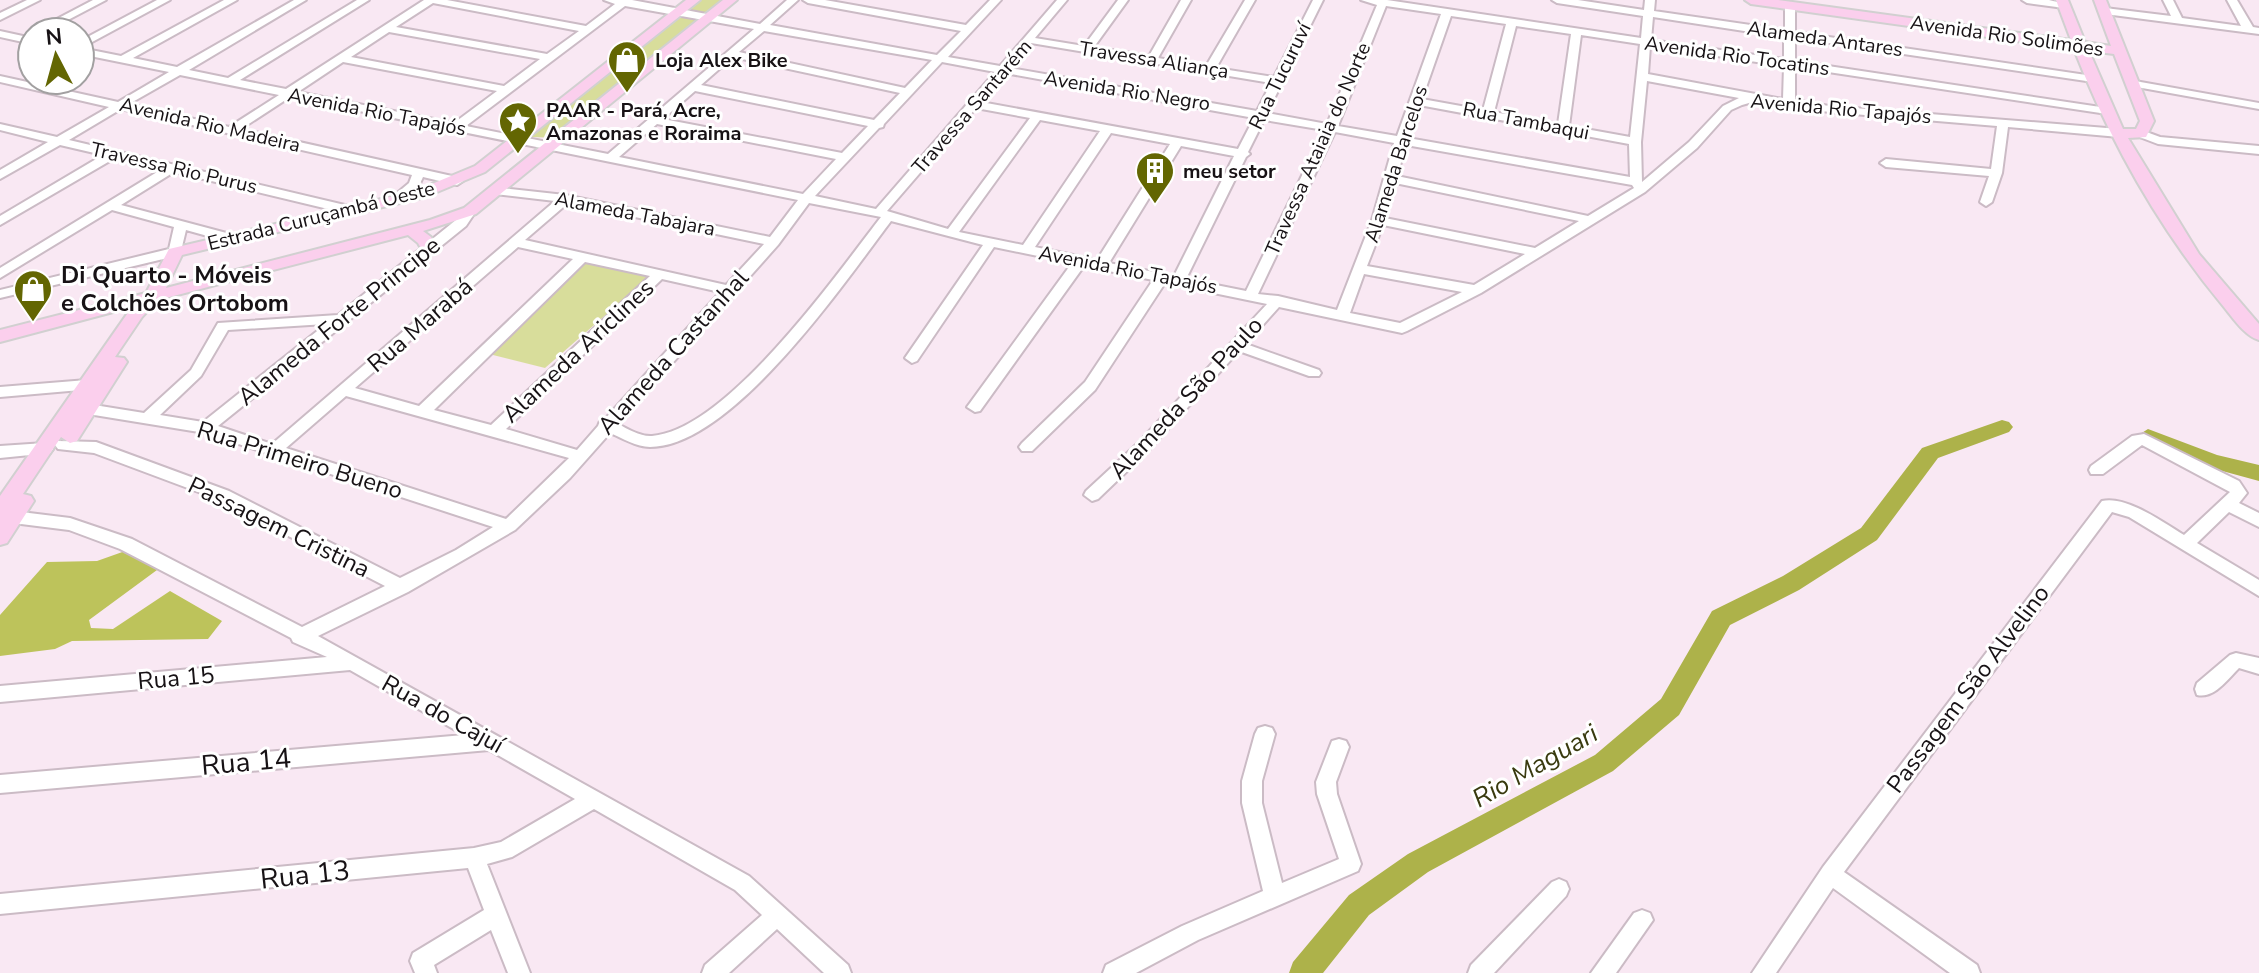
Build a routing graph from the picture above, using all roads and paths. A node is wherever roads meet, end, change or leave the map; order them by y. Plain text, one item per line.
1 (35, 0) edge
2 (101, 0) edge
3 (165, 0) edge
4 (232, 0) edge
5 (301, 0) edge
6 (364, 0) edge
7 (431, 0) edge
8 (609, 0) edge
9 (694, 0) edge
10 (731, 0) edge
11 (793, 0) edge
12 (808, 0) edge
13 (993, 0) edge
14 (1062, 0) edge
15 (1123, 0) edge
16 (1186, 0) edge
17 (1250, 0) edge
18 (1318, 0) edge
19 (1366, 0) edge
20 (1557, 0) edge
21 (1650, 0) edge
22 (1751, 0) edge
23 (2027, 0) edge
24 (2168, 0) edge
25 (2232, 0) edge
26 (625, 1) edge
27 (1383, 2) junction
28 (2063, 2) edge
29 (1790, 6) junction
30 (2102, 6) edge
31 (680, 11) junction
32 (1447, 12) junction
33 (1651, 14) junction
34 (71, 16) edge
35 (711, 16) junction
36 (0, 17) edge
37 (2178, 20) junction
38 (1512, 22) junction
39 (763, 25) junction
40 (389, 29) junction
41 (587, 29) junction
42 (969, 29) junction
43 (2254, 31) edge
44 (1576, 32) junction
45 (1789, 33) junction
46 (96, 39) edge
47 (1030, 40) junction
48 (1648, 43) junction
49 (2081, 46) junction
50 (1087, 49) junction
51 (2120, 51) junction
52 (96, 52) edge
53 (732, 54) junction
54 (546, 57) junction
55 (124, 59) junction
56 (343, 59) junction
57 (940, 60) junction
58 (1152, 60) junction
59 (1791, 64) junction
60 (1210, 69) junction
61 (1003, 71) junction
62 (177, 72) junction
63 (1644, 77) junction
64 (0, 79) edge
65 (2093, 79) junction
66 (1277, 81) junction
67 (229, 82) junction
68 (2135, 84) junction
69 (692, 87) junction
70 (502, 89) junction
71 (909, 92) junction
72 (287, 94) junction
73 (1756, 98) junction
74 (1416, 101) junction
75 (1789, 103) junction
76 (975, 104) junction
77 (121, 105) junction
78 (2259, 106) edge
79 (1259, 113) junction
80 (1488, 113) junction
81 (2108, 113) junction
82 (1038, 115) junction
83 (653, 120) junction
84 (2003, 122) junction
85 (879, 125) junction
86 (0, 127) edge
87 (1563, 127) junction
88 (455, 128) junction
89 (1108, 128) junction
90 (1331, 128) junction
91 (2144, 128) junction
92 (232, 130) junction
93 (2119, 133) junction
94 (1401, 140) junction
95 (59, 141) junction
96 (517, 141) junction
97 (1178, 141) junction
98 (1635, 142) junction
99 (550, 146) junction
100 (2259, 150) edge
101 (113, 154) junction
102 (1244, 154) junction
103 (612, 157) junction
104 (847, 158) junction
105 (1886, 163) dead end
106 (172, 168) junction
107 (419, 172) junction
108 (1996, 173) junction
109 (0, 175) edge
110 (1391, 179) junction
111 (457, 181) junction
112 (1638, 186) junction
113 (495, 190) junction
114 (806, 198) junction
115 (396, 199) junction
116 (565, 199) junction
117 (1986, 202) dead end
118 (110, 206) junction
119 (349, 210) junction
120 (470, 211) junction
121 (884, 214) junction
122 (1378, 220) junction
123 (1591, 220) junction
124 (0, 221) edge
125 (181, 226) junction
126 (411, 230) junction
127 (951, 234) junction
128 (229, 238) junction
129 (515, 242) junction
130 (773, 242) junction
131 (991, 242) junction
132 (429, 249) junction
133 (1027, 249) junction
134 (175, 252) junction
135 (1534, 252) junction
136 (584, 256) junction
137 (1081, 261) junction
138 (1101, 265) junction
139 (1361, 269) junction
140 (0, 274) edge
141 (660, 274) junction
142 (1162, 277) junction
143 (1178, 281) junction
144 (728, 290) junction
145 (1476, 290) junction
146 (0, 294) edge
147 (1251, 294) junction
148 (153, 296) junction
149 (1278, 300) junction
150 (1342, 315) junction
151 (342, 319) junction
152 (2256, 327) edge
153 (0, 336) edge
154 (1235, 345) junction
155 (912, 358) dead end
156 (1314, 373) dead end
157 (87, 385) junction
158 (344, 390) junction
159 (0, 392) edge
160 (975, 407) dead end
161 (421, 413) junction
162 (150, 416) junction
163 (75, 419) junction
164 (605, 425) junction
165 (206, 428) junction
166 (496, 429) junction
167 (54, 447) junction
168 (1027, 447) dead end
169 (274, 450) junction
170 (0, 452) edge
171 (579, 456) junction
172 (2097, 470) dead end
173 (1092, 495) dead end
174 (2230, 505) junction
175 (6, 515) edge
176 (2259, 521) edge
177 (509, 526) junction
178 (0, 537) edge
179 (2185, 544) junction
180 (402, 587) junction
181 (2259, 589) edge
182 (299, 637) junction
183 (352, 662) junction
184 (2259, 666) edge
185 (2204, 689) dead end
186 (0, 694) edge
187 (1265, 734) dead end
188 (492, 741) junction
189 (1339, 747) dead end
190 (0, 784) edge
191 (595, 798) junction
192 (474, 858) junction
193 (1830, 874) junction
194 (1559, 889) dead end
195 (1275, 896) junction
196 (0, 904) edge
197 (494, 916) junction
198 (775, 917) junction
199 (1642, 920) dead end
200 (424, 967) edge
201 (519, 973) edge
202 (713, 973) edge
203 (840, 973) edge
204 (1114, 973) edge
205 (1479, 973) edge
206 (1602, 973) edge
207 (1763, 973) edge
208 (1969, 973) edge

1 - 36 street
2 - 34 street
3 - 46 street
4 - 55 street
5 - 62 street
6 - 67 street
7 - 40 street
7 - 41 street
8 - 26 street, Avenida Rio Negro
9 - 31 main road, Estrada Curuçambá Oeste
10 - 35 main road
11 - 39 street
12 - 42 street
13 - 42 street, Alameda Castanhal
14 - 47 street, Travessa Santarém
15 - 50 street
16 - 58 street
17 - 60 street
18 - 66 street, Rua Tucuruví
19 - 27 street, Avenida Rio Tocatins
20 - 33 street, Alameda Antares
21 - 33 street
22 - 29 main road, Avenida Rio Solimões
23 - 28 street
24 - 37 street
25 - 43 street
26 - 31 street, Avenida Rio Negro
26 - 41 street
27 - 32 street, Avenida Rio Tocatins
27 - 90 street, Travessa Ataiaia do Norte
28 - 49 main road
29 - 45 street
29 - 49 main road, Avenida Rio Solimões
30 - 37 street
30 - 51 main road
31 - 35 street, Avenida Rio Negro
31 - 96 main road, Estrada Curuçambá Oeste
32 - 38 street, Avenida Rio Tocatins
32 - 74 street, Alameda Barcelos
33 - 45 street, Alameda Antares
33 - 48 street
35 - 39 street, Avenida Rio Negro
35 - 99 main road
37 - 43 street
38 - 44 street, Avenida Rio Tocatins
38 - 80 street
39 - 53 street
39 - 57 street, Avenida Rio Negro
40 - 54 street
40 - 56 street
41 - 54 street
42 - 57 street, Alameda Castanhal
44 - 48 street, Avenida Rio Tocatins
44 - 87 street
45 - 59 street
45 - 65 street, Alameda Antares
47 - 50 street, Travessa Aliança
47 - 61 street, Travessa Santarém
48 - 59 street, Avenida Rio Tocatins
48 - 63 street
49 - 51 main road, Avenida Rio Solimões
49 - 65 main road
50 - 58 street, Travessa Aliança
51 - 68 main road
52 - 55 street, Avenida Rio Tapajós
53 - 69 street
53 - 71 street
54 - 70 street
55 - 62 street, Avenida Rio Tapajós
56 - 70 street
56 - 72 street
57 - 61 street, Avenida Rio Negro
57 - 71 street, Alameda Castanhal
58 - 60 street, Travessa Aliança
59 - 75 street
59 - 81 street, Avenida Rio Tocatins
60 - 66 street, Travessa Aliança
61 - 76 street, Travessa Santarém
61 - 79 street, Avenida Rio Negro
62 - 67 street, Avenida Rio Tapajós
62 - 77 street
63 - 73 street
63 - 98 street
64 - 77 street, Avenida Rio Madeira
65 - 81 main road
66 - 79 street, Rua Tucuruví
67 - 72 street, Avenida Rio Tapajós
68 - 78 street
68 - 91 main road
69 - 83 street
69 - 85 street
70 - 88 street
71 - 85 street, Alameda Castanhal
72 - 88 street, Avenida Rio Tapajós
72 - 92 street
73 - 75 street, Avenida Rio Tapajós
73 - 112 street, Avenida Rio Tapajós
74 - 80 street, Rua Tambaqui
74 - 94 street, Alameda Barcelos
75 - 84 street, Avenida Rio Tapajós
76 - 82 street
76 - 121 street, Travessa Santarém
77 - 92 street, Avenida Rio Madeira
77 - 95 street
79 - 90 street, Avenida Rio Negro
79 - 102 street, Rua Tucuruví
80 - 87 street, Rua Tambaqui
81 - 91 main road
81 - 93 main road
82 - 89 street
82 - 127 street
83 - 103 street
83 - 104 street
84 - 93 street, Avenida Rio Tapajós
84 - 108 street
85 - 104 street, Alameda Castanhal
86 - 95 street, Travessa Rio Purus
87 - 98 street, Rua Tambaqui
88 - 96 street, Avenida Rio Tapajós
89 - 97 street
89 - 133 street
90 - 94 street, Avenida Rio Negro
90 - 147 street, Travessa Ataiaia do Norte
91 - 93 main road
91 - 100 street
92 - 107 street, Avenida Rio Madeira
93 - 152 main road
94 - 110 street, Alameda Barcelos
94 - 112 street, Avenida Rio Negro
95 - 101 street, Travessa Rio Purus
95 - 109 street
96 - 99 street, Avenida Rio Tapajós
96 - 111 main road, Estrada Curuçambá Oeste
97 - 102 street
97 - 138 street
98 - 112 street
99 - 103 street, Avenida Rio Tapajós
99 - 113 main road
101 - 106 street, Travessa Rio Purus
101 - 124 street
102 - 143 street, Rua Tucuruví
103 - 114 street, Avenida Rio Tapajós
104 - 114 street, Alameda Castanhal
105 - 108 street
106 - 118 street
106 - 119 street, Travessa Rio Purus
107 - 111 street, Avenida Rio Madeira
107 - 115 street
108 - 117 street
110 - 122 street, Alameda Barcelos
110 - 123 street
111 - 115 main road, Estrada Curuçambá Oeste
112 - 123 street, Avenida Rio Tapajós
113 - 116 street, Alameda Tabajara
113 - 120 main road
114 - 121 street, Avenida Rio Tapajós
114 - 130 street, Alameda Castanhal
115 - 119 main road, Estrada Curuçambá Oeste
116 - 129 street, Rua Marabá
116 - 130 street, Alameda Tabajara
118 - 125 street
118 - 140 street
119 - 128 main road, Estrada Curuçambá Oeste
120 - 126 main road
120 - 132 street, Alameda Forte Principe
121 - 127 street, Avenida Rio Tapajós
121 - 164 street, Travessa Santarém
122 - 135 street
122 - 139 street, Alameda Barcelos
123 - 135 street, Avenida Rio Tapajós
125 - 128 street
125 - 134 street
126 - 132 main road
126 - 148 main road
127 - 131 street, Avenida Rio Tapajós
128 - 134 main road, Estrada Curuçambá Oeste
129 - 136 street
129 - 158 street, Rua Marabá
130 - 144 street, Alameda Castanhal
131 - 133 street, Avenida Rio Tapajós
131 - 155 street
132 - 151 street, Alameda Forte Principe
133 - 137 street, Avenida Rio Tapajós
134 - 146 street
134 - 148 main road, Estrada Curuçambá Oeste
135 - 145 street, Avenida Rio Tapajós
136 - 141 street
136 - 161 street
137 - 138 street, Avenida Rio Tapajós
137 - 160 street
138 - 142 street, Avenida Rio Tapajós
139 - 145 street
139 - 150 street, Alameda Barcelos
141 - 144 street
141 - 166 street, Alameda Ariclines
142 - 143 street, Avenida Rio Tapajós
142 - 168 street
143 - 147 street, Avenida Rio Tapajós
144 - 164 street, Alameda Castanhal
145 - 150 street, Avenida Rio Tapajós
147 - 149 street, Avenida Rio Tapajós
148 - 153 main road
148 - 157 main road
148 - 163 main road
149 - 150 street, Avenida Rio Tapajós
149 - 154 street, Alameda São Paulo
151 - 162 street
151 - 165 street, Alameda Forte Principe
154 - 156 street
154 - 173 street, Alameda São Paulo
157 - 159 street
157 - 163 main road
158 - 161 street
158 - 169 street, Rua Marabá
161 - 166 street
162 - 163 street, Rua Primeiro Bueno
162 - 165 street, Rua Primeiro Bueno
163 - 167 main road
164 - 171 street, Alameda Castanhal
165 - 169 street, Rua Primeiro Bueno
166 - 171 street
167 - 170 street, Passagem Cristina
167 - 175 main road
167 - 180 street, Passagem Cristina
169 - 177 street, Rua Primeiro Bueno
171 - 177 street, Alameda Castanhal
172 - 174 street
174 - 176 street
174 - 179 street
175 - 178 main road
175 - 182 street, Rua do Cajuí
177 - 180 street, Alameda Castanhal
179 - 181 street
179 - 193 street, Passagem São Alvelino
180 - 182 street, Alameda Castanhal
182 - 183 street, Rua do Cajuí
183 - 186 street, Rua 15
183 - 188 street, Rua do Cajuí
184 - 185 street
187 - 195 street
188 - 190 street, Rua 14
188 - 191 street, Rua do Cajuí
189 - 195 street
191 - 192 street, Rua 13
191 - 198 street, Rua do Cajuí
192 - 196 street, Rua 13
192 - 197 street
193 - 207 street, Passagem São Alvelino
193 - 208 street
194 - 205 street
195 - 204 street
197 - 200 street
197 - 201 street
198 - 202 street
198 - 203 street, Rua do Cajuí
199 - 206 street

